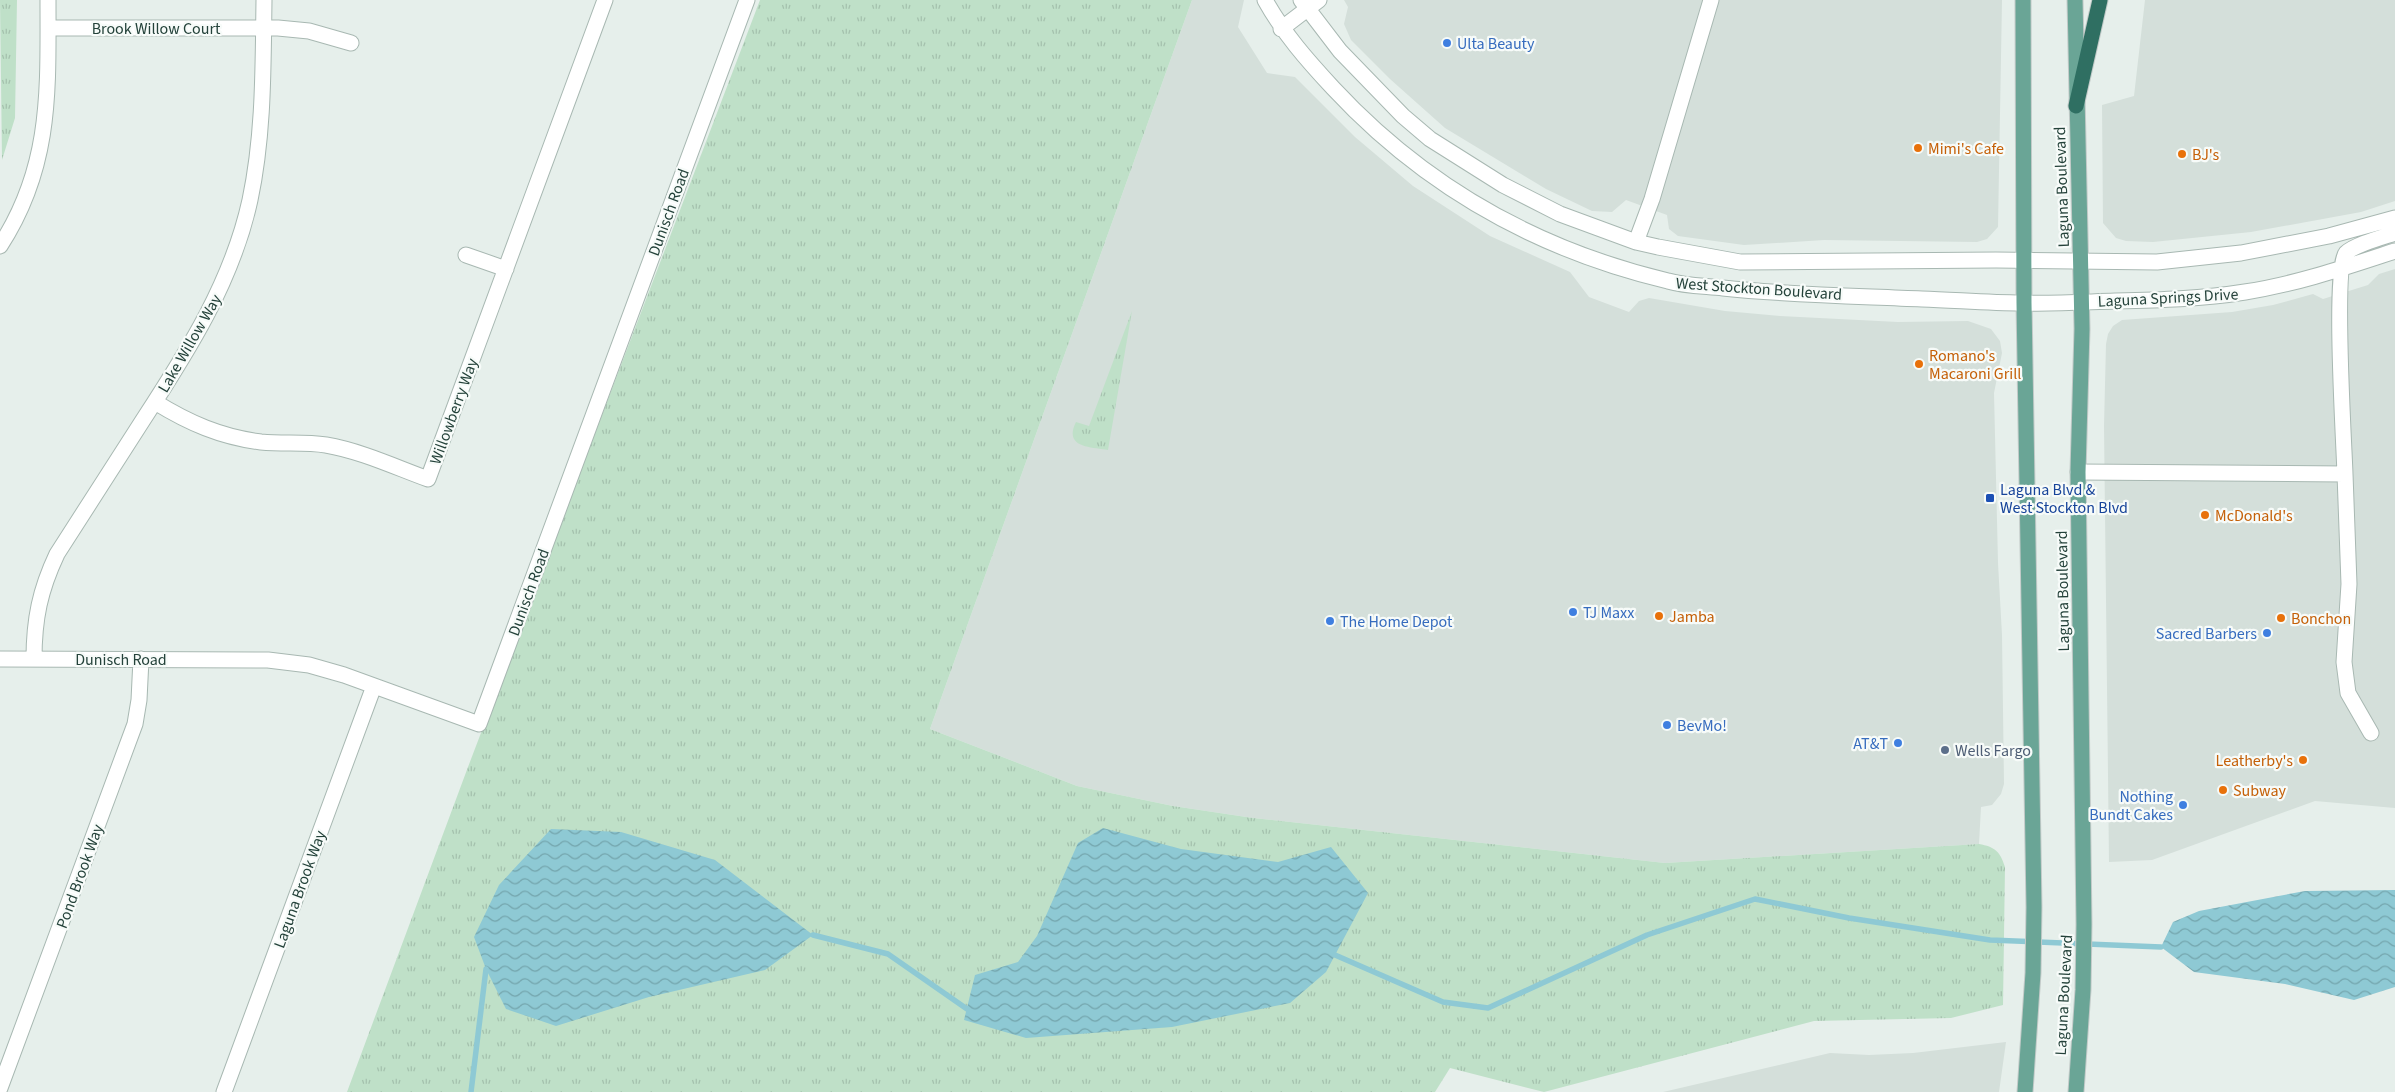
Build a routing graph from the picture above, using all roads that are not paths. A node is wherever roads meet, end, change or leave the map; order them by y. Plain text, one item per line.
1 (48, 0) edge
2 (264, 0) edge
3 (605, 0) edge
4 (747, 0) edge
5 (1265, 0) edge
6 (1320, 0) edge
7 (1711, 0) edge
8 (2023, 0) edge
9 (2075, 0) edge
10 (2100, 0) edge
11 (1304, 5) edge
12 (48, 28) junction
13 (264, 28) junction
14 (1281, 29) junction
15 (351, 43) dead end
16 (2076, 106) junction
17 (2395, 218) edge
18 (2395, 233) edge
19 (1636, 242) junction
20 (0, 246) edge
21 (2395, 251) edge
22 (466, 255) dead end
23 (2024, 260) junction
24 (2081, 261) junction
25 (2341, 269) junction
26 (506, 270) junction
27 (2082, 302) junction
28 (2024, 304) junction
29 (155, 402) junction
30 (2078, 472) junction
31 (2345, 474) junction
32 (0, 659) edge
33 (34, 659) junction
34 (141, 659) junction
35 (374, 686) junction
36 (2372, 733) dead end
37 (0, 1088) edge
38 (224, 1092) edge
39 (2024, 1092) edge
40 (2076, 1092) edge

1 - 12 street
2 - 13 street, Lake Willow Way
3 - 26 street, Willowberry Way
4 - 35 street, Dunisch Road
5 - 14 street, West Stockton Boulevard
6 - 11 street
7 - 19 street
8 - 23 main road, Laguna Boulevard
9 - 16 main road, Laguna Boulevard
10 - 16 highway
11 - 14 street
11 - 19 street, West Stockton Boulevard
12 - 13 street, Brook Willow Court
12 - 20 street
13 - 15 street, Brook Willow Court
13 - 29 street, Lake Willow Way
14 - 28 street, West Stockton Boulevard
16 - 24 main road, Laguna Boulevard
17 - 24 street
18 - 25 street
19 - 23 street, West Stockton Boulevard
21 - 25 street, Laguna Springs Drive
22 - 26 street
23 - 24 street
23 - 28 main road, Laguna Boulevard
24 - 27 main road, Laguna Boulevard
25 - 27 street, Laguna Springs Drive
25 - 31 street
26 - 29 street, Willowberry Way
27 - 28 street, Laguna Springs Drive
27 - 30 main road, Laguna Boulevard
28 - 39 main road, Laguna Boulevard
29 - 33 street, Lake Willow Way
30 - 31 street
30 - 40 main road, Laguna Boulevard
31 - 36 street
32 - 33 street, Dunisch Road
33 - 34 street, Dunisch Road
34 - 35 street, Dunisch Road
34 - 37 street, Pond Brook Way
35 - 38 street, Laguna Brook Way

